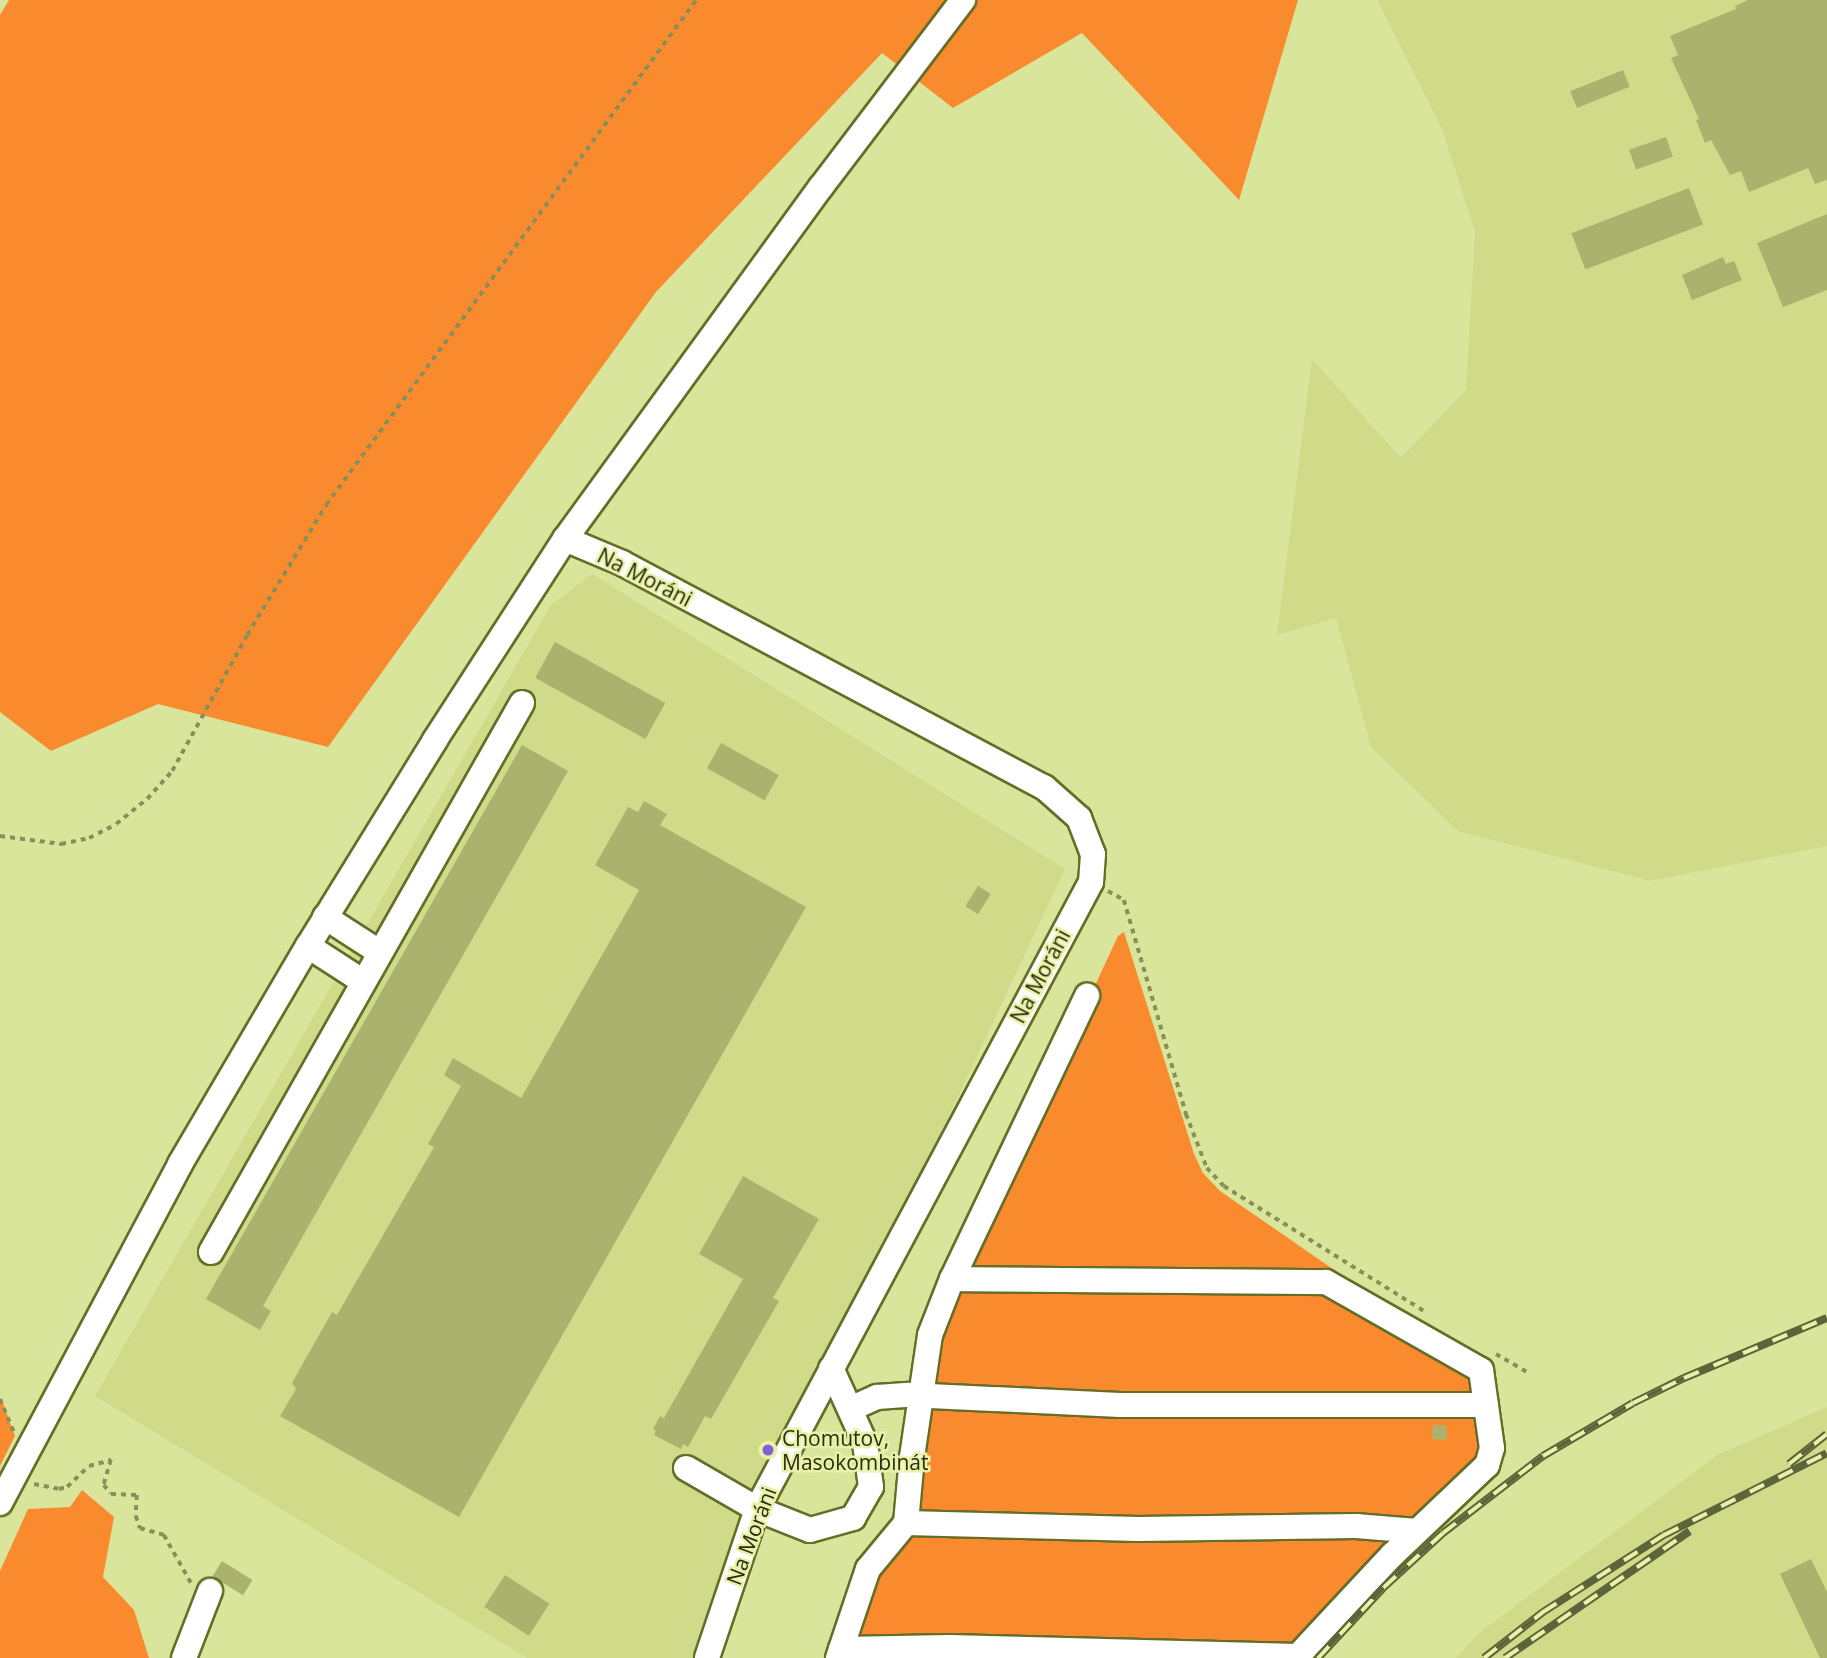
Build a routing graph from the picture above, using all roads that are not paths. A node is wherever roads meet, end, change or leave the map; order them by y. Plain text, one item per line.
1 (963, 0) edge
2 (565, 539) junction
3 (522, 703) dead end
4 (326, 917) junction
5 (307, 946) junction
6 (379, 951) junction
7 (362, 981) junction
8 (1087, 996) dead end
9 (211, 1252) dead end
10 (952, 1279) junction
11 (831, 1368) junction
12 (922, 1396) junction
13 (1486, 1405) junction
14 (850, 1409) junction
15 (686, 1468) dead end
16 (0, 1503) edge
17 (757, 1509) junction
18 (906, 1523) junction
19 (1417, 1531) junction
20 (208, 1599) road end
21 (839, 1653) edge
22 (1297, 1657) edge
23 (184, 1658) edge
24 (707, 1658) edge

1 - 2 street
2 - 4 street
2 - 11 street, Na Moráni
3 - 6 street
4 - 5 street
4 - 6 street
5 - 7 street
5 - 16 street
6 - 7 street
7 - 9 street
8 - 10 street
10 - 12 street
10 - 13 street
11 - 14 street
11 - 17 street, Na Moráni
12 - 13 street
12 - 14 street
12 - 18 street
13 - 19 street
14 - 17 street
15 - 17 street
17 - 24 street, Na Moráni
18 - 19 street
18 - 21 street
19 - 22 street
20 - 23 street
21 - 22 street

